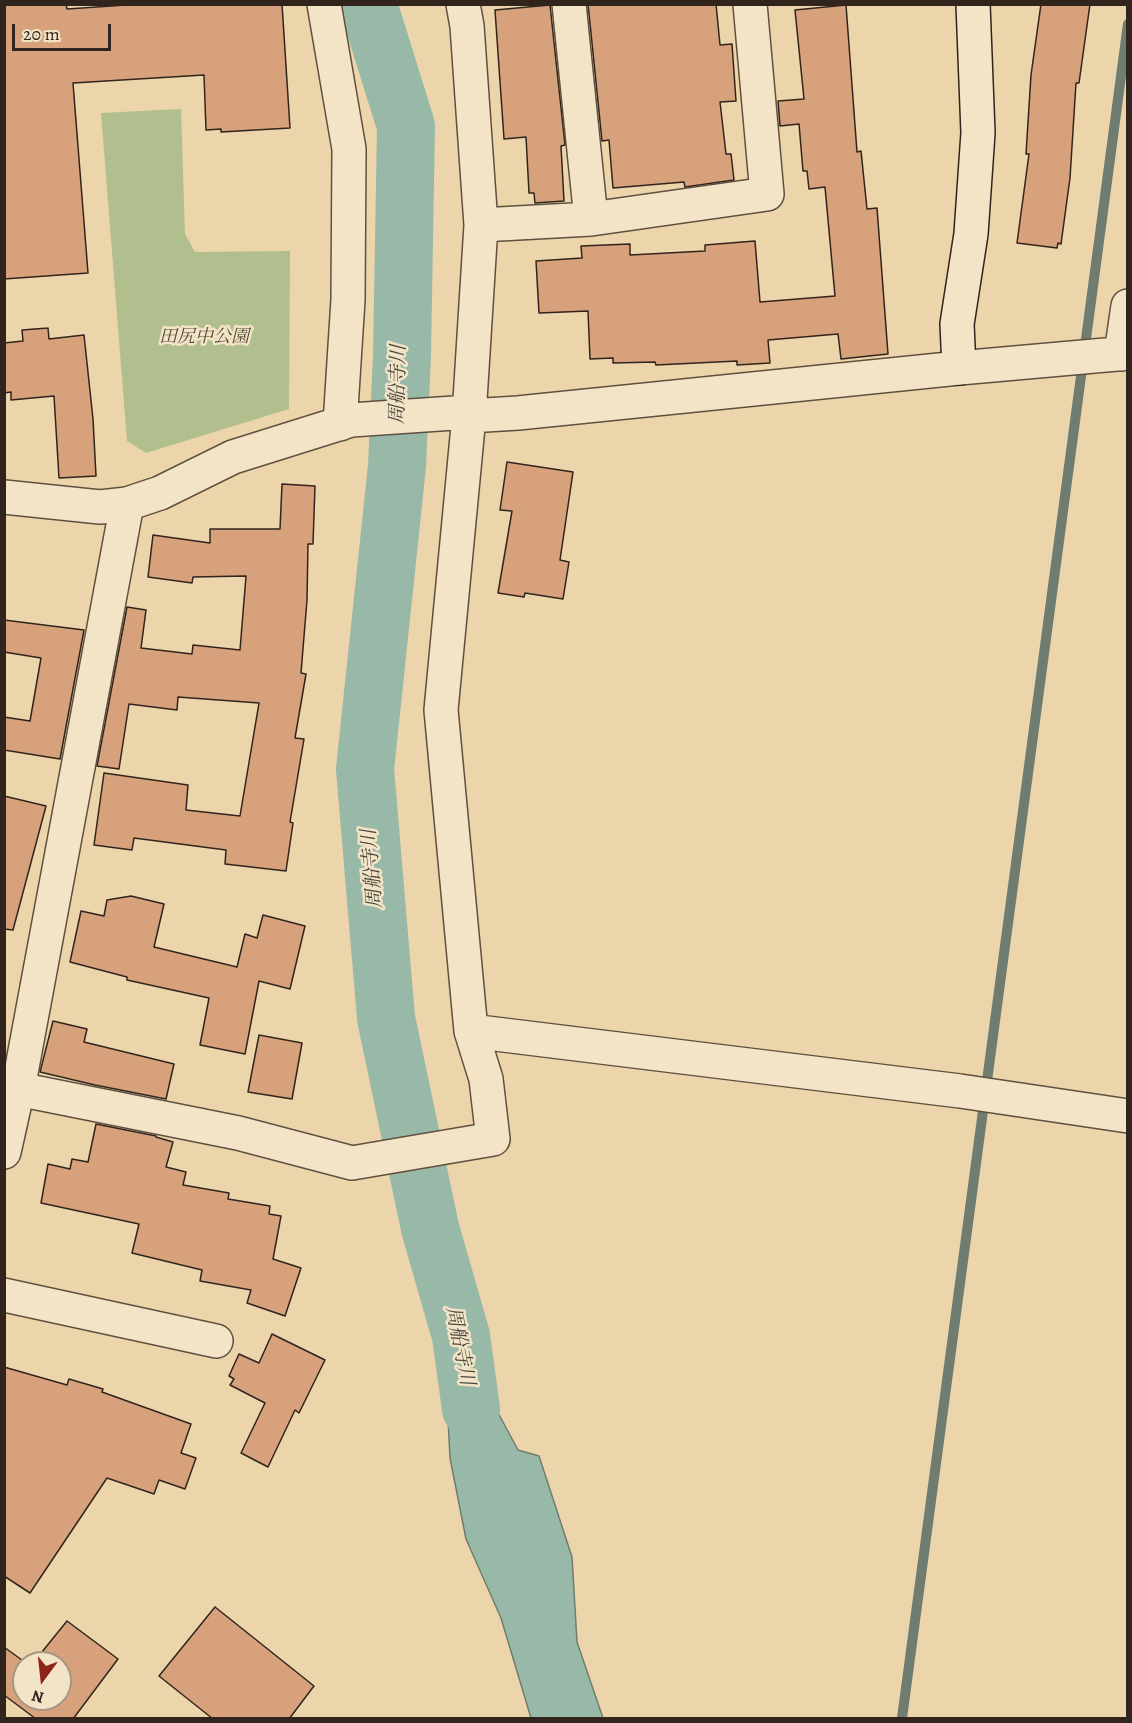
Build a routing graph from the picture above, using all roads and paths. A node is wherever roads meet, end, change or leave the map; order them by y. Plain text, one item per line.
1 (324, 4) edge
2 (463, 4) edge
3 (569, 4) edge
4 (750, 4) edge
5 (973, 4) edge
6 (591, 219) junction
7 (481, 225) junction
8 (1128, 306) edge
9 (1124, 353) edge
10 (959, 368) junction
11 (462, 415) junction
12 (346, 422) junction
13 (4, 497) edge
14 (127, 504) junction
15 (471, 1031) junction
16 (18, 1089) junction
17 (1128, 1116) edge
18 (4, 1152) edge
19 (4, 1295) edge
20 (216, 1341) dead end

1 - 12 street
2 - 7 street
3 - 6 street
4 - 6 street
5 - 10 street
6 - 7 street
7 - 11 street
8 - 9 street
9 - 10 street
10 - 11 street
11 - 12 street
11 - 15 street
12 - 14 street
13 - 14 street
14 - 16 street
15 - 16 street
15 - 17 street
16 - 18 street
19 - 20 street

